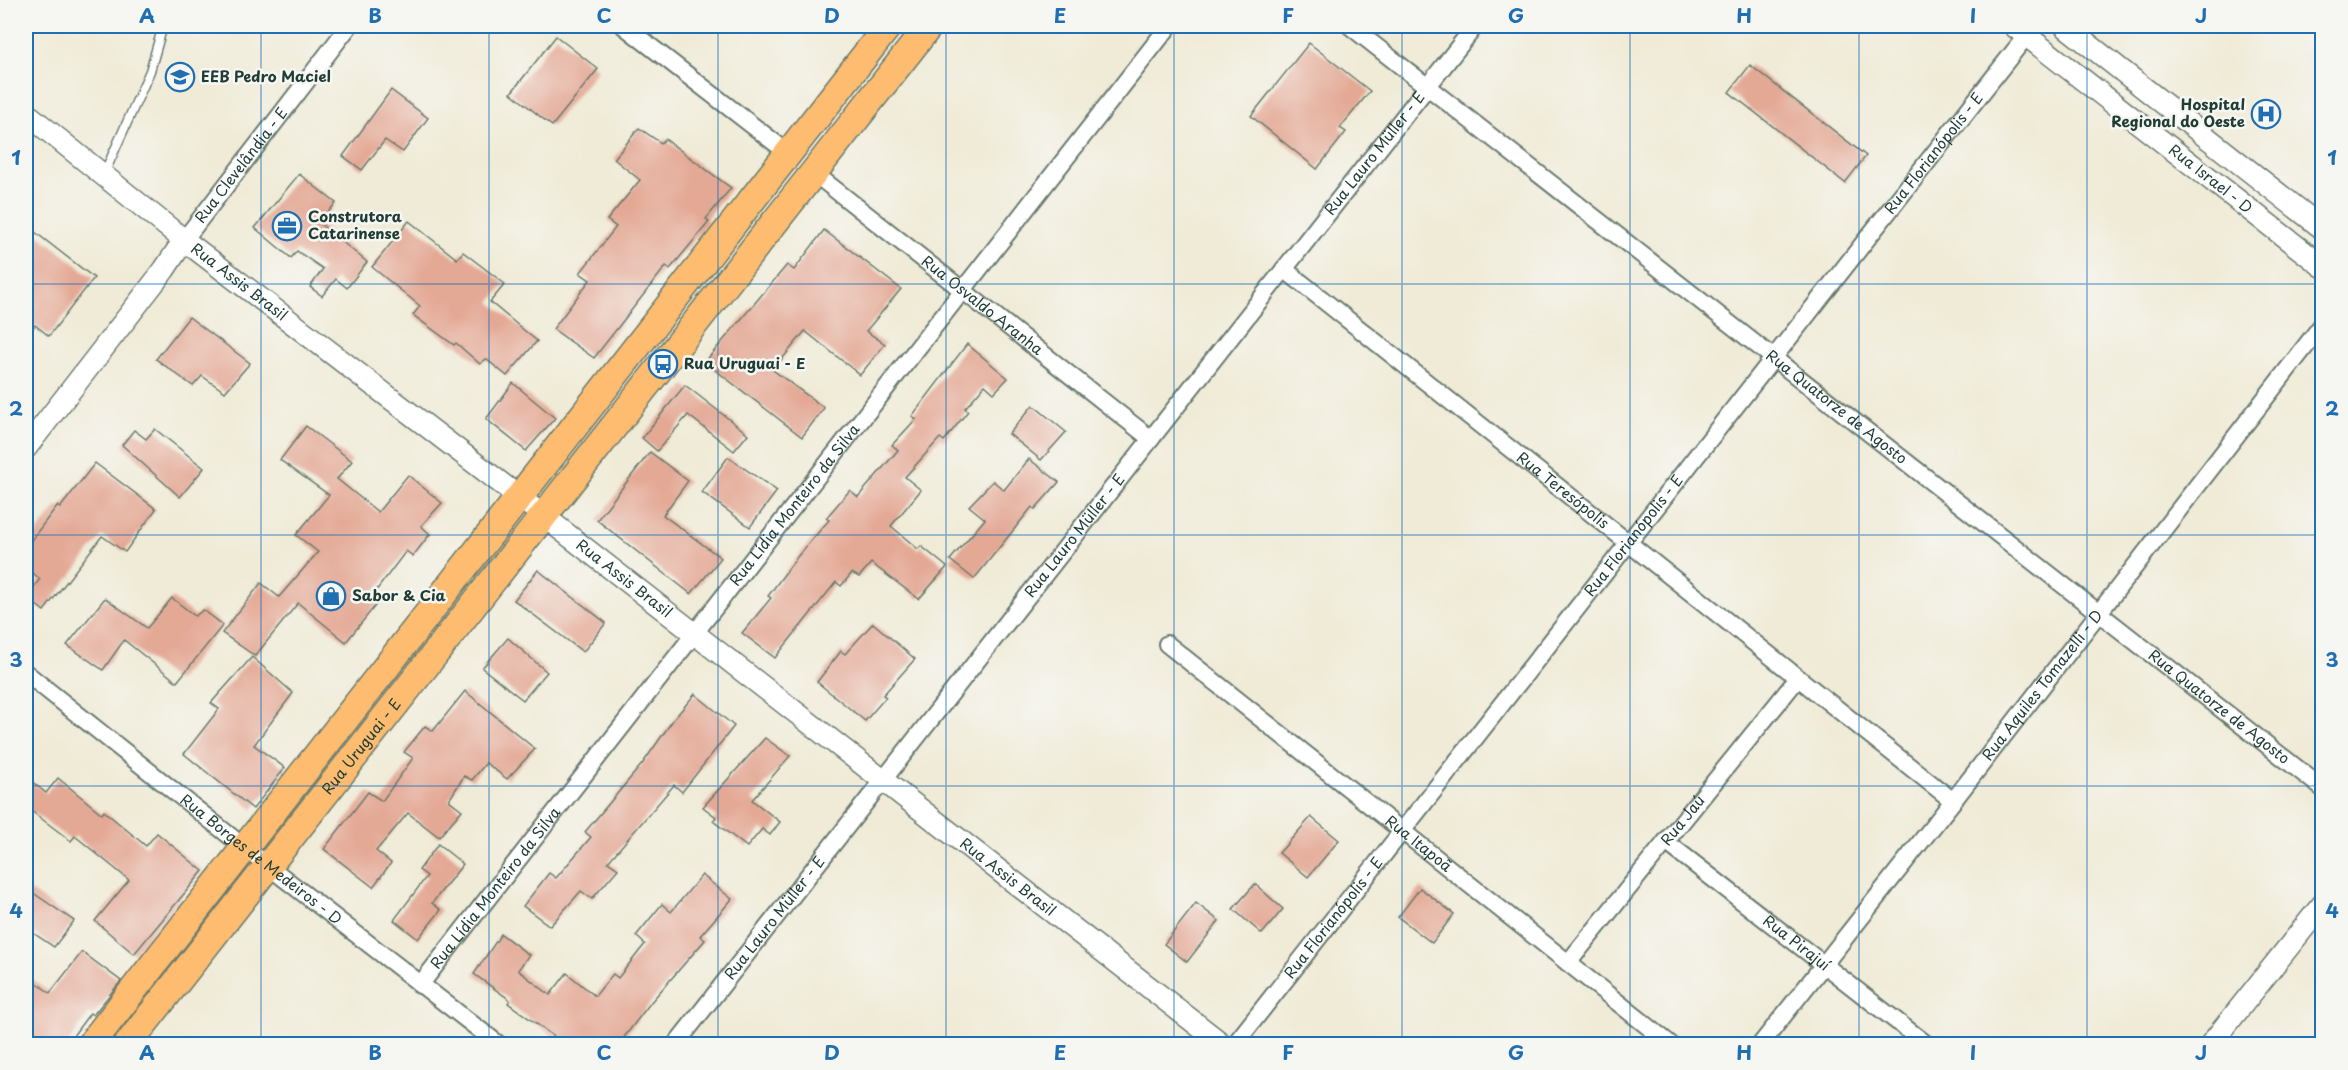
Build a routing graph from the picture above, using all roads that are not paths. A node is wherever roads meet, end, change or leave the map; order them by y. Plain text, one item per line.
1 (349, 26) edge
2 (624, 26) edge
3 (888, 26) edge
4 (929, 26) edge
5 (1169, 26) edge
6 (1350, 26) edge
7 (1475, 26) edge
8 (2065, 26) edge
9 (162, 29) dead end
10 (2025, 29) edge
11 (1428, 86) junction
12 (26, 113) edge
13 (788, 153) junction
14 (813, 173) junction
15 (104, 174) junction
16 (2322, 228) edge
17 (184, 240) junction
18 (2322, 266) edge
19 (1284, 269) junction
20 (962, 290) junction
21 (2322, 325) edge
22 (1774, 358) junction
23 (1151, 439) junction
24 (26, 448) edge
25 (519, 497) junction
26 (543, 516) junction
27 (1628, 543) junction
28 (2099, 613) junction
29 (694, 633) junction
30 (1167, 644) dead end
31 (26, 673) edge
32 (1798, 678) junction
33 (883, 781) junction
34 (2322, 788) edge
35 (1953, 801) junction
36 (1402, 831) junction
37 (1666, 842) junction
38 (245, 848) junction
39 (268, 866) junction
40 (2322, 905) edge
41 (1568, 963) junction
42 (1824, 964) junction
43 (420, 985) junction
44 (91, 1044) edge
45 (128, 1044) edge
46 (498, 1044) edge
47 (676, 1044) edge
48 (1222, 1044) edge
49 (1235, 1044) edge
50 (1670, 1044) edge
51 (1761, 1044) edge
52 (1926, 1044) edge
53 (2211, 1044) edge

1 - 17 street, Rua Clevelândia - E
2 - 13 street
3 - 13 main road, Rua Uruguai - E
4 - 14 main road, Rua Uruguai - E
5 - 20 street, Rua Lídia Monteiro da Silva
6 - 11 street, Rua Quatorze de Agosto
7 - 11 street, Rua Lauro Müller - E
8 - 16 street, Rua Israel - D
9 - 15 lane
10 - 18 street, Rua Israel - D
10 - 22 street, Rua Florianópolis - E
11 - 19 street, Rua Lauro Müller - E
11 - 22 street, Rua Quatorze de Agosto
12 - 15 street, Rua Assis Brasil
13 - 25 main road, Rua Uruguai - E
14 - 20 street, Rua Osvaldo Aranha
14 - 26 main road, Rua Uruguai - E
15 - 17 street, Rua Assis Brasil
17 - 24 street, Rua Clevelândia - E
17 - 25 street, Rua Assis Brasil
19 - 23 street, Rua Lauro Müller - E
19 - 27 street, Rua Teresópolis
20 - 23 street, Rua Osvaldo Aranha
20 - 29 street, Rua Lídia Monteiro da Silva
21 - 28 street, Rua Aquiles Tomazelli - D
22 - 27 street, Rua Florianópolis - E
22 - 28 street, Rua Quatorze de Agosto
23 - 33 street, Rua Lauro Müller - E
25 - 26 street, Rua Assis Brasil
25 - 38 main road, Rua Uruguai - E
26 - 29 street, Rua Assis Brasil
26 - 39 main road, Rua Uruguai - E
27 - 32 street, Rua Teresópolis
27 - 36 street, Rua Florianópolis - E
28 - 34 street, Rua Quatorze de Agosto
28 - 35 street, Rua Aquiles Tomazelli - D
29 - 33 street, Rua Assis Brasil
29 - 43 street, Rua Lídia Monteiro da Silva
30 - 36 street, Rua Itapoã
31 - 38 street, Rua Borges de Medeiros - D
32 - 35 street, Rua Teresópolis
32 - 37 street, Rua Jaú
33 - 47 street, Rua Lauro Müller - E
33 - 48 street, Rua Assis Brasil
35 - 42 street, Rua Aquiles Tomazelli - D
36 - 41 street, Rua Itapoã
36 - 49 street, Rua Florianópolis - E
37 - 41 street, Rua Jaú
37 - 42 street, Rua Pirajuí
38 - 39 street, Rua Borges de Medeiros - D
38 - 44 main road, Rua Uruguai - E
39 - 43 street, Rua Borges de Medeiros - D
39 - 45 main road, Rua Uruguai - E
40 - 53 street
41 - 50 street, Rua Itapoã
42 - 51 street, Rua Aquiles Tomazelli - D
42 - 52 street, Rua Pirajuí
43 - 46 street, Rua Borges de Medeiros - D

